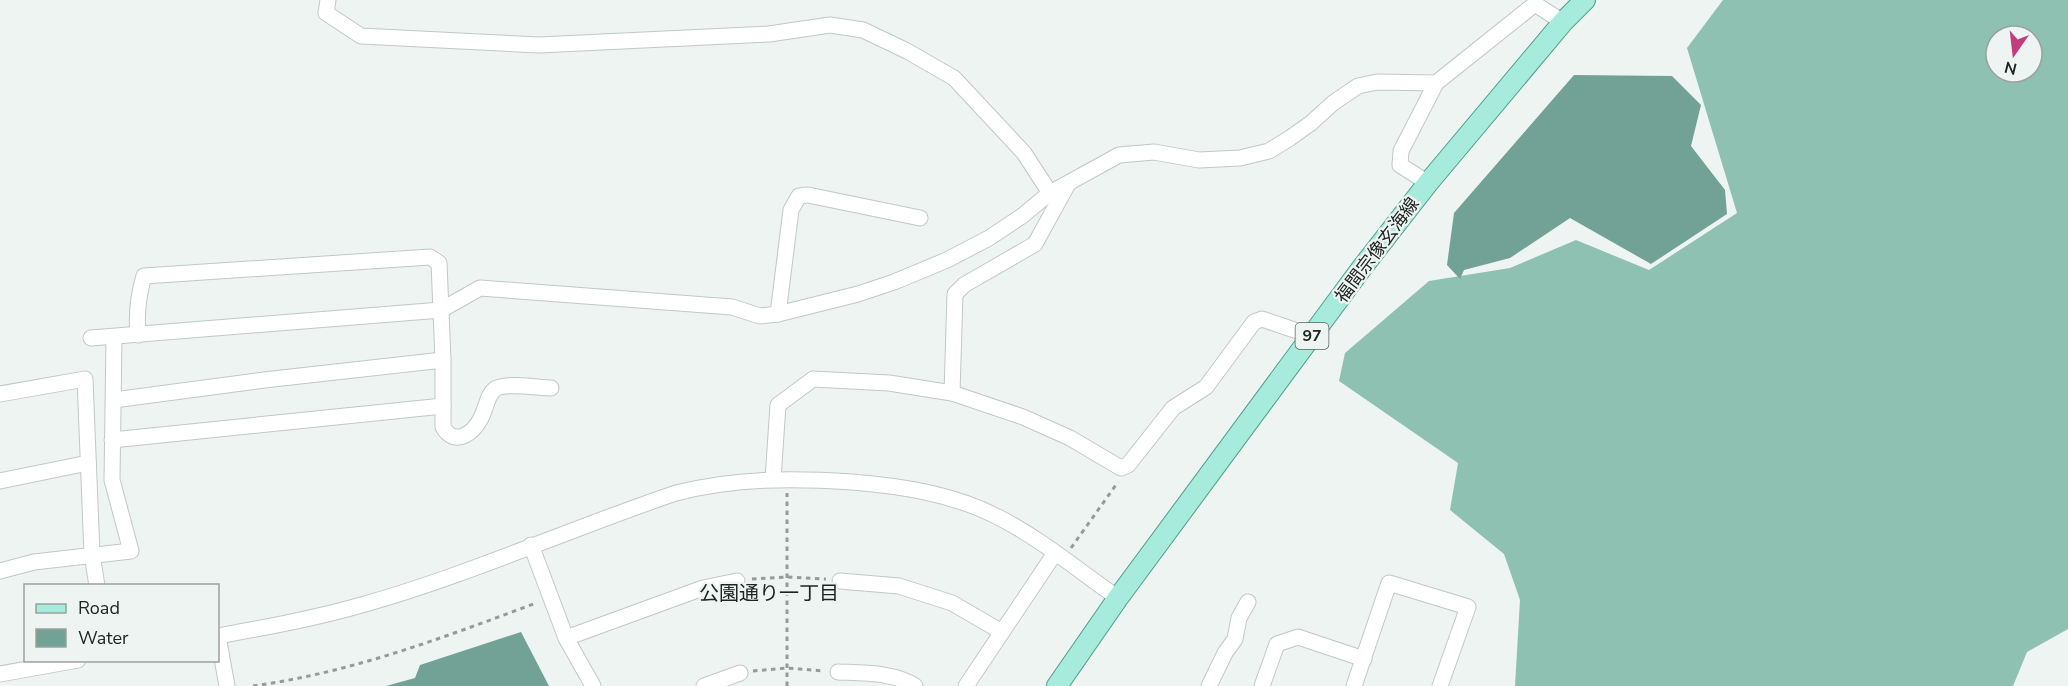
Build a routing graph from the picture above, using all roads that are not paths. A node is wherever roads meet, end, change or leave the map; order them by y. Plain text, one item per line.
1 (328, 0) edge
2 (1584, 0) edge
3 (1563, 22) junction
4 (1436, 82) junction
5 (1428, 183) junction
6 (1068, 184) junction
7 (1050, 193) junction
8 (920, 218) dead end
9 (441, 310) junction
10 (778, 314) junction
11 (138, 335) junction
12 (1312, 336) junction
13 (114, 337) junction
14 (91, 338) dead end
15 (443, 360) junction
16 (551, 388) dead end
17 (952, 393) junction
18 (0, 394) edge
19 (114, 400) junction
20 (443, 406) junction
21 (112, 440) junction
22 (88, 463) junction
23 (780, 479) junction
24 (0, 480) edge
25 (531, 545) junction
26 (92, 554) junction
27 (1059, 556) junction
28 (0, 571) edge
29 (840, 580) road end
30 (737, 581) road end
31 (97, 584) edge
32 (1118, 598) junction
33 (1248, 602) dead end
34 (1002, 632) junction
35 (219, 636) edge
36 (566, 638) junction
37 (219, 642) edge
38 (1364, 659) junction
39 (67, 662) edge
40 (838, 672) road end
41 (740, 673) road end
42 (0, 674) edge
43 (227, 686) edge
44 (592, 686) edge
45 (704, 686) edge
46 (915, 686) edge
47 (966, 686) edge
48 (1056, 686) edge
49 (1209, 686) edge
50 (1262, 686) edge
51 (1354, 686) edge
52 (1440, 686) edge

1 - 7 street
2 - 3 main road, 福間宗像玄海線 / 97
3 - 4 street
3 - 5 main road, 福間宗像玄海線 / 97
4 - 5 street
4 - 6 street
5 - 12 main road, 福間宗像玄海線 / 97
6 - 7 street
6 - 17 street
7 - 10 street
8 - 10 street
9 - 10 street
9 - 11 street
9 - 11 street
9 - 15 street
11 - 13 street
12 - 17 street
12 - 32 main road, 福間宗像玄海線 / 97
13 - 14 street
13 - 19 street
15 - 19 street
15 - 20 street
16 - 20 street
17 - 23 street
18 - 22 street
19 - 21 street
20 - 21 street
21 - 26 street
22 - 24 street
22 - 26 street
23 - 25 street
23 - 27 street
25 - 35 street
25 - 36 street
26 - 28 street
26 - 31 street
27 - 32 street
27 - 34 street
29 - 34 street
30 - 36 street
32 - 48 main road, 福間宗像玄海線 / 97
33 - 49 street
34 - 47 street
36 - 44 street
37 - 43 street
38 - 50 street
38 - 51 street
38 - 52 street
39 - 42 street
40 - 46 street
41 - 45 street

